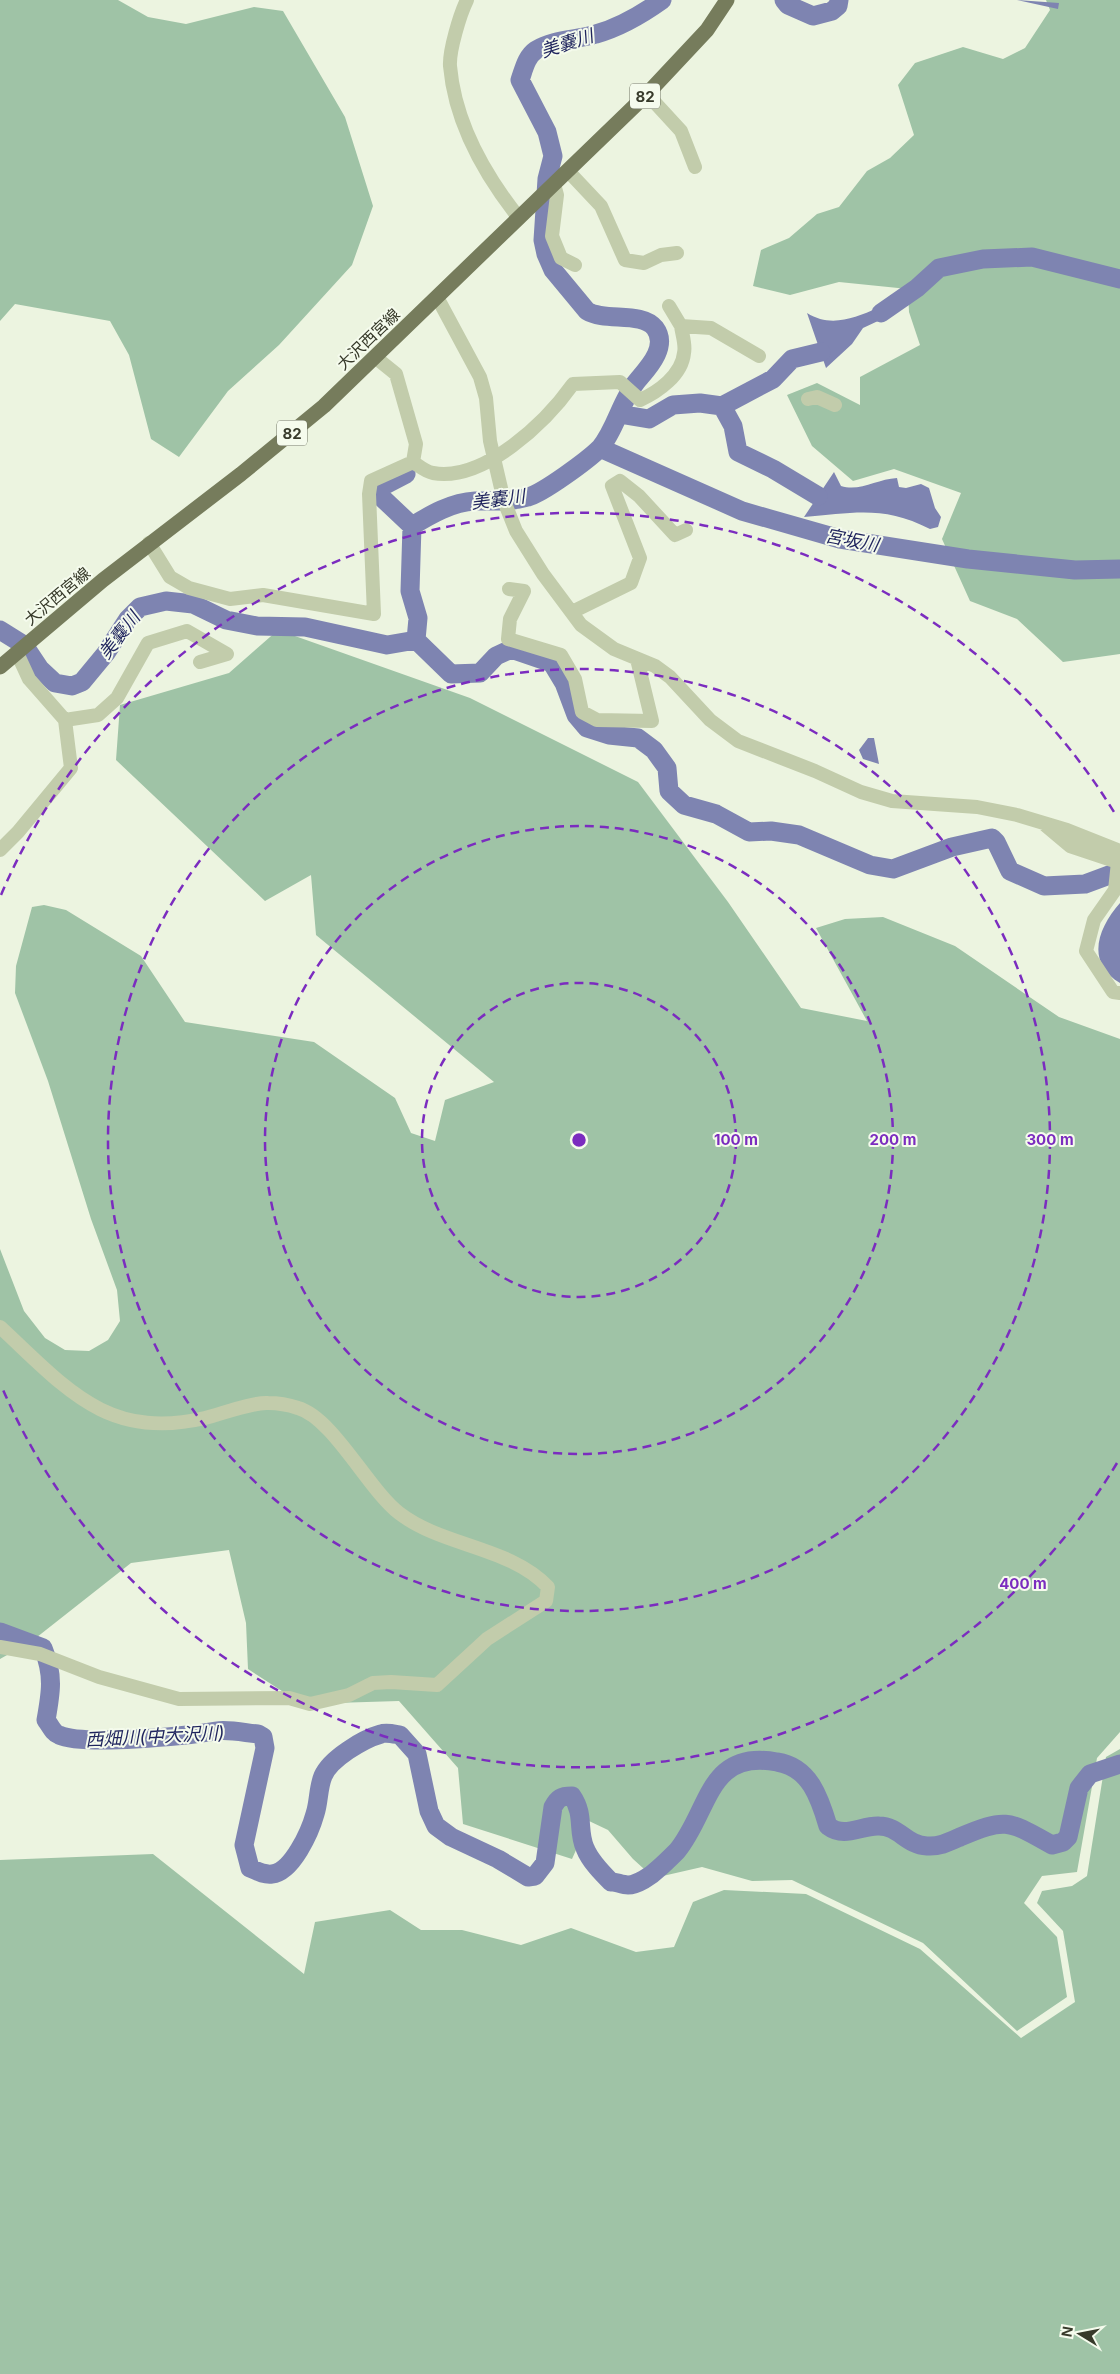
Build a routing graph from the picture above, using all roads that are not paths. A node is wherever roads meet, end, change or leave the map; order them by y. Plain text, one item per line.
1 (467, 0) edge
2 (727, 0) edge
3 (647, 94) junction
4 (695, 167) dead end
5 (568, 171) junction
6 (554, 184) junction
7 (518, 218) junction
8 (677, 253) dead end
9 (574, 264) dead end
10 (437, 297) junction
11 (669, 306) dead end
12 (681, 326) junction
13 (759, 356) dead end
14 (375, 357) junction
15 (808, 399) dead end
16 (835, 405) dead end
17 (494, 460) junction
18 (413, 462) junction
19 (686, 530) dead end
20 (150, 543) junction
21 (509, 588) dead end
22 (572, 612) junction
23 (22, 648) junction
24 (637, 659) junction
25 (200, 662) dead end
26 (0, 667) edge
27 (64, 720) junction
28 (1039, 820) junction
29 (0, 850) edge
30 (1120, 851) edge
31 (1120, 993) edge
32 (0, 1328) edge
33 (0, 1647) edge

1 - 7 street
2 - 3 main road, 大沢西宮線 / 82
3 - 4 street
3 - 5 main road, 大沢西宮線 / 82
5 - 6 main road, 大沢西宮線 / 82
5 - 8 street
6 - 7 main road, 大沢西宮線 / 82
6 - 9 street
7 - 10 main road, 大沢西宮線 / 82
10 - 14 main road, 大沢西宮線 / 82
10 - 17 street
11 - 12 street
12 - 13 street
12 - 17 street
14 - 18 street
14 - 20 main road, 大沢西宮線 / 82
15 - 16 street
17 - 18 street
17 - 22 street
18 - 20 street
19 - 22 street
20 - 23 main road, 大沢西宮線 / 82
21 - 24 street
22 - 24 street
23 - 26 main road, 大沢西宮線 / 82
23 - 27 street
24 - 28 street
25 - 27 street
27 - 29 street
28 - 30 street
28 - 31 street
32 - 33 street

